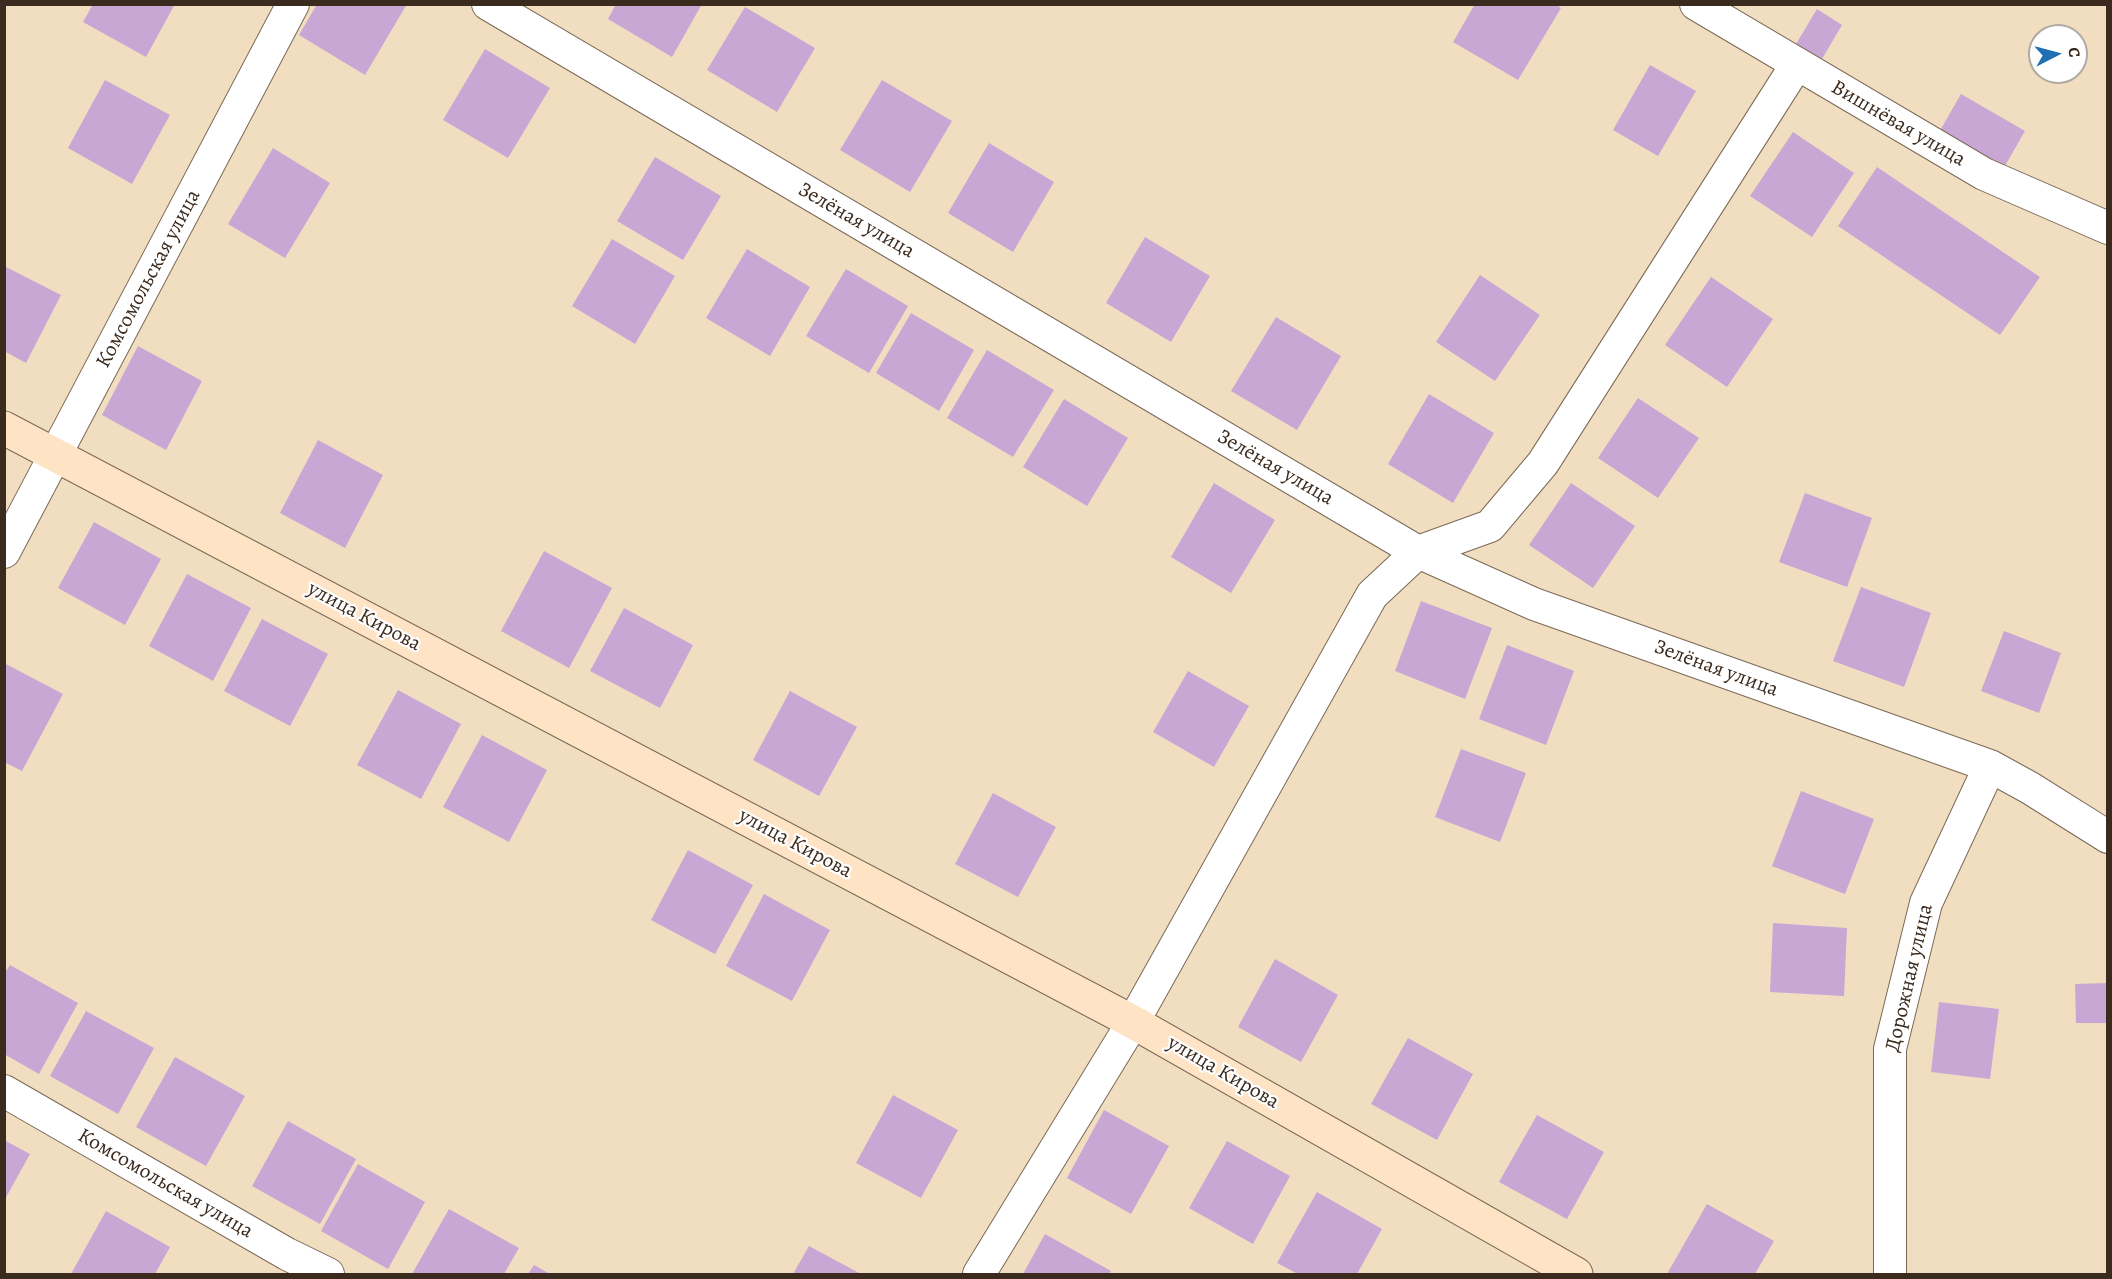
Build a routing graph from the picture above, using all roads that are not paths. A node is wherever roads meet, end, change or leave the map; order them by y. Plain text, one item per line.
1 (293, 4) edge
2 (488, 4) edge
3 (1696, 4) edge
4 (1797, 64) junction
5 (2108, 228) edge
6 (4, 429) edge
7 (57, 456) junction
8 (4, 552) edge
9 (1418, 552) junction
10 (1990, 766) junction
11 (2108, 837) edge
12 (1133, 1022) junction
13 (4, 1091) edge
14 (328, 1275) edge
15 (979, 1275) edge
16 (1576, 1275) edge
17 (1890, 1275) edge

1 - 7 street, Комсомольская улица
2 - 9 street, Зелёная улица
3 - 4 street, Вишнёвая улица
4 - 5 street, Вишнёвая улица
4 - 9 street
6 - 7 street, улица Кирова
7 - 8 street, Комсомольская улица
7 - 12 street, улица Кирова
9 - 10 street, Зелёная улица
9 - 12 street
10 - 11 street, Зелёная улица
10 - 17 street, Дорожная улица
12 - 15 street
12 - 16 street, улица Кирова
13 - 14 street, Комсомольская улица

